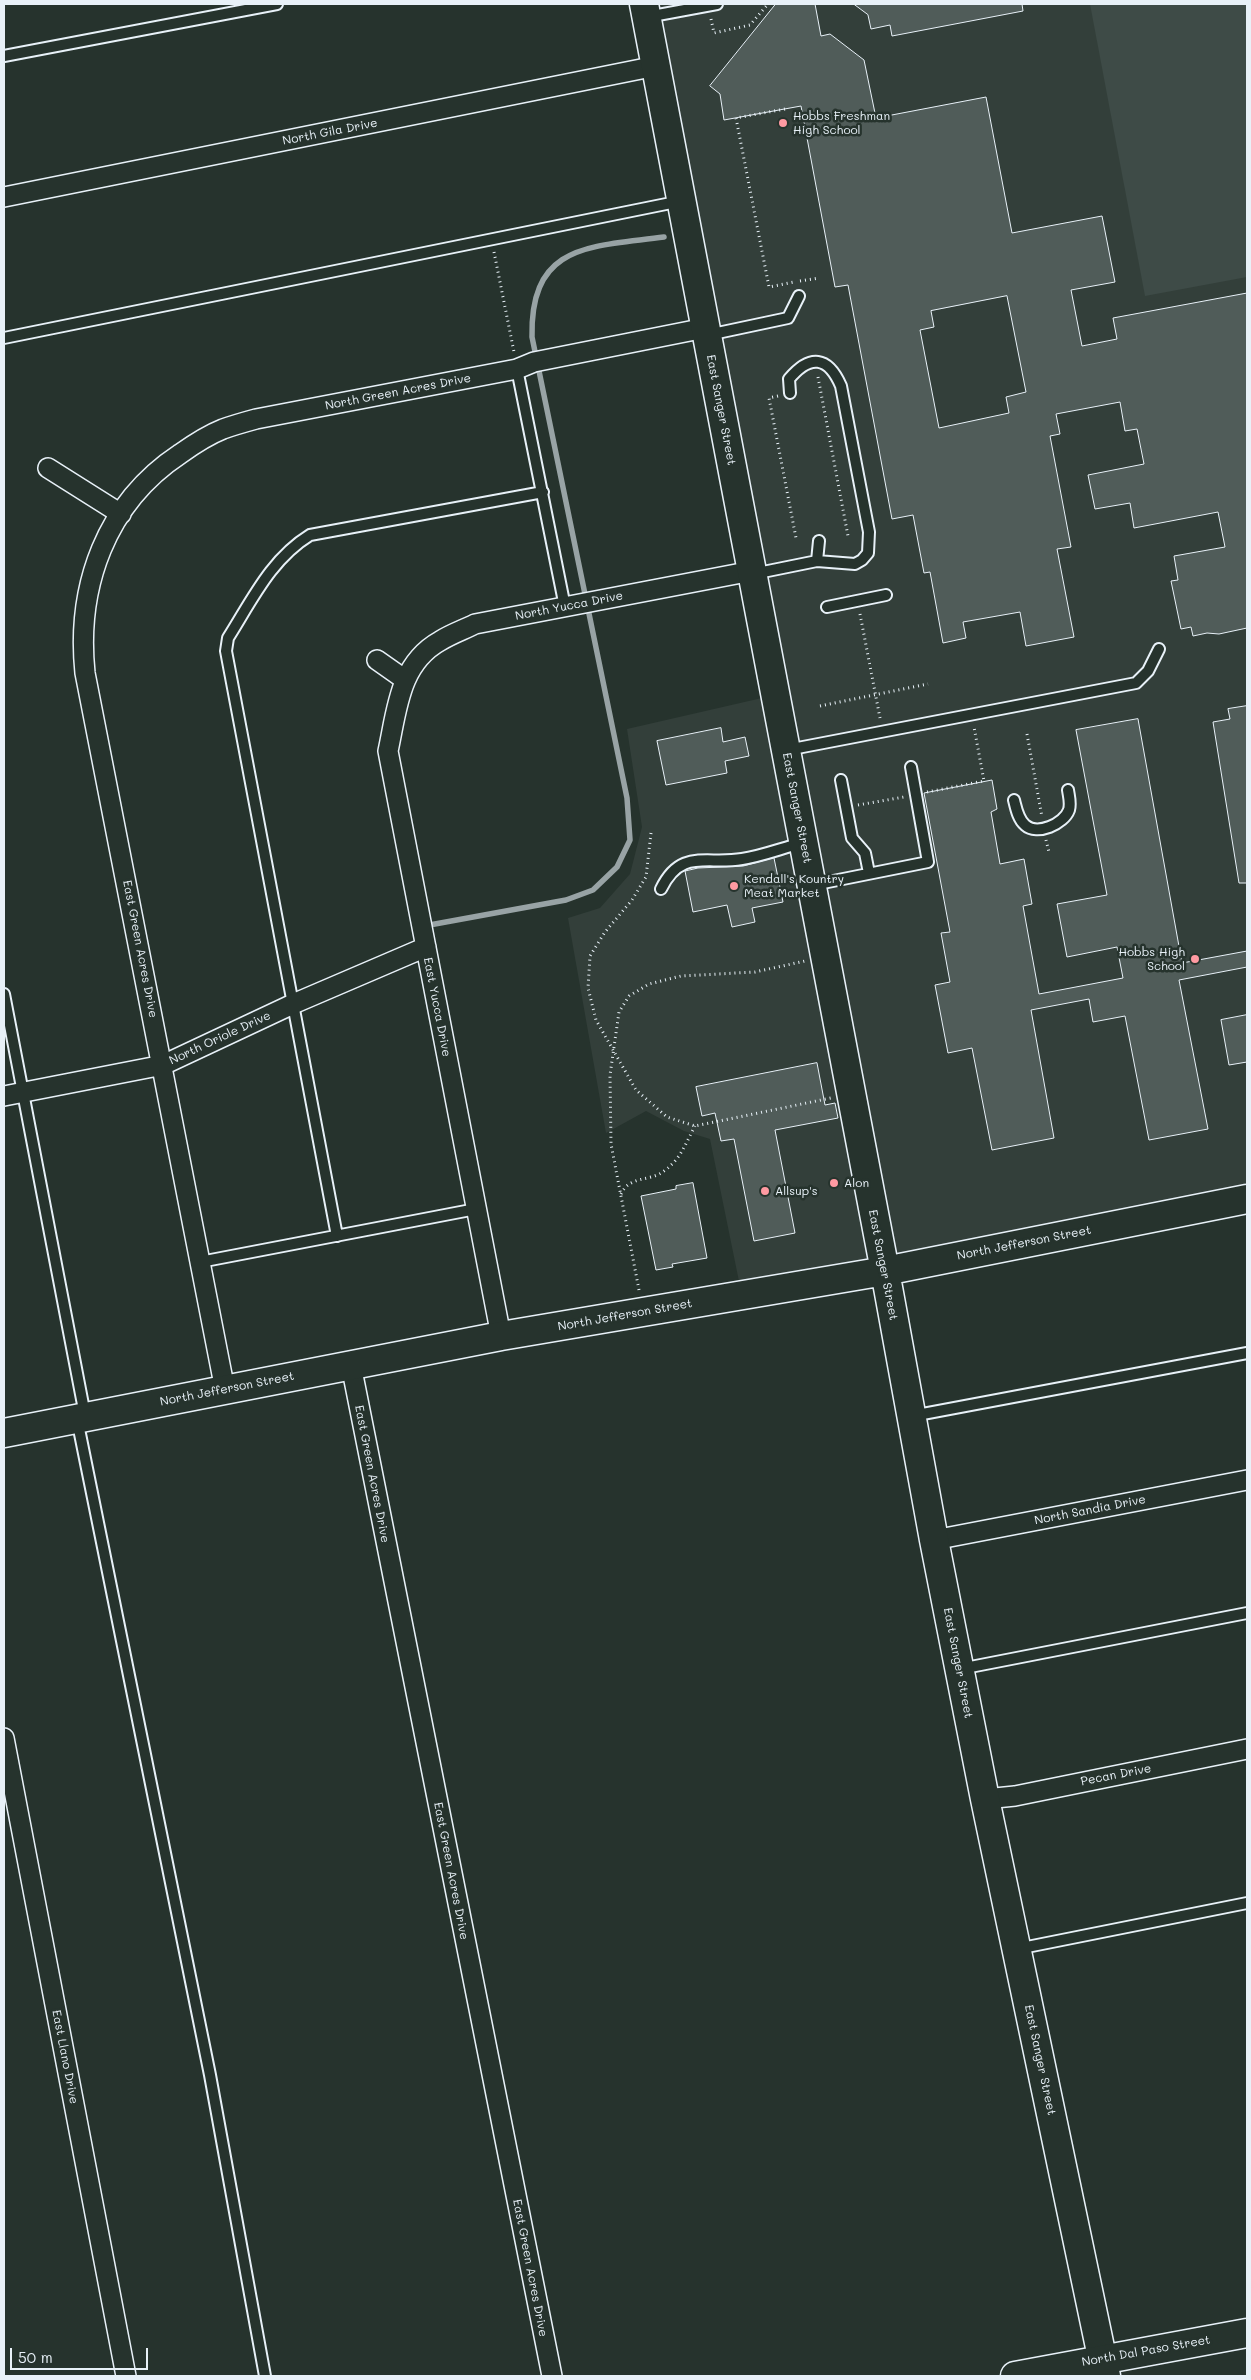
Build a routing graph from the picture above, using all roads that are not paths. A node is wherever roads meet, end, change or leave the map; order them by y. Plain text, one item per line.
1 (276, 4) edge
2 (717, 4) edge
3 (645, 11) edge
4 (4, 56) edge
5 (656, 66) junction
6 (4, 197) edge
7 (681, 201) junction
8 (799, 296) dead end
9 (706, 332) junction
10 (4, 338) edge
11 (533, 363) junction
12 (786, 394) road end
13 (48, 468) dead end
14 (543, 492) junction
15 (121, 514) junction
16 (819, 541) dead end
17 (817, 561) junction
18 (752, 573) junction
19 (886, 594) dead end
20 (581, 604) junction
21 (827, 607) dead end
22 (1159, 649) dead end
23 (377, 660) dead end
24 (404, 679) junction
25 (786, 751) junction
26 (911, 767) dead end
27 (841, 780) dead end
28 (1068, 790) dead end
29 (1014, 800) dead end
30 (803, 843) junction
31 (869, 874) junction
32 (812, 885) junction
33 (661, 889) dead end
34 (426, 947) junction
35 (4, 994) edge
36 (293, 1004) junction
37 (163, 1065) junction
38 (13, 1094) edge
39 (1247, 1199) edge
40 (476, 1209) junction
41 (337, 1236) junction
42 (200, 1262) junction
43 (885, 1271) junction
44 (501, 1336) junction
45 (1247, 1353) edge
46 (351, 1365) junction
47 (225, 1390) junction
48 (911, 1416) junction
49 (81, 1418) junction
50 (4, 1433) edge
51 (1247, 1480) edge
52 (934, 1540) junction
53 (1247, 1613) edge
54 (959, 1669) junction
55 (4, 1738) edge
56 (1247, 1749) edge
57 (985, 1799) junction
58 (1247, 1903) edge
59 (1016, 1949) junction
60 (1247, 2333) edge
61 (1104, 2367) edge
62 (126, 2376) edge
63 (265, 2376) edge
64 (552, 2376) edge
65 (1015, 2376) edge

1 - 4 lane
2 - 3 lane
3 - 5 main road, East Sanger Street
5 - 6 street, North Gila Drive
5 - 7 main road, East Sanger Street
7 - 9 main road, East Sanger Street
7 - 10 lane
8 - 9 lane
9 - 11 street, North Green Acres Drive
9 - 18 main road, East Sanger Street
11 - 14 lane
11 - 15 street, North Green Acres Drive
12 - 17 lane
13 - 15 street
14 - 20 lane
14 - 36 lane
15 - 37 street, East Green Acres Drive
16 - 17 lane
17 - 18 lane
18 - 20 street, North Yucca Drive
18 - 25 main road, East Sanger Street
19 - 21 lane
20 - 24 street, North Yucca Drive
22 - 25 lane
23 - 24 street
24 - 34 street, East Yucca Drive
25 - 30 main road, East Sanger Street
26 - 31 lane
27 - 31 lane
28 - 29 lane
30 - 32 main road, East Sanger Street
30 - 33 lane
31 - 32 lane
32 - 43 main road, East Sanger Street
34 - 36 street, North Oriole Drive
34 - 40 street, East Yucca Drive
35 - 38 lane
36 - 37 street, North Oriole Drive
36 - 41 lane
37 - 38 street, North Oriole Drive
37 - 42 street, East Green Acres Drive
38 - 49 lane
39 - 43 main road, North Jefferson Street
40 - 41 lane
40 - 44 street, East Yucca Drive
41 - 42 lane
42 - 47 street, East Green Acres Drive
43 - 44 main road, North Jefferson Street
43 - 48 main road, East Sanger Street
44 - 46 main road, North Jefferson Street
45 - 48 lane
46 - 47 main road, North Jefferson Street
46 - 64 street, East Green Acres Drive
47 - 49 main road, North Jefferson Street
48 - 52 main road, East Sanger Street
49 - 50 main road, North Jefferson Street
49 - 63 lane
51 - 52 street, North Sandia Drive
52 - 54 main road, East Sanger Street
53 - 54 lane
54 - 57 main road, East Sanger Street
55 - 62 street, East Llano Drive
56 - 57 street, Pecan Drive
57 - 59 main road, East Sanger Street
58 - 59 lane
59 - 61 main road, East Sanger Street
60 - 61 main road, North Dal Paso Street
61 - 65 main road, North Dal Paso Street

